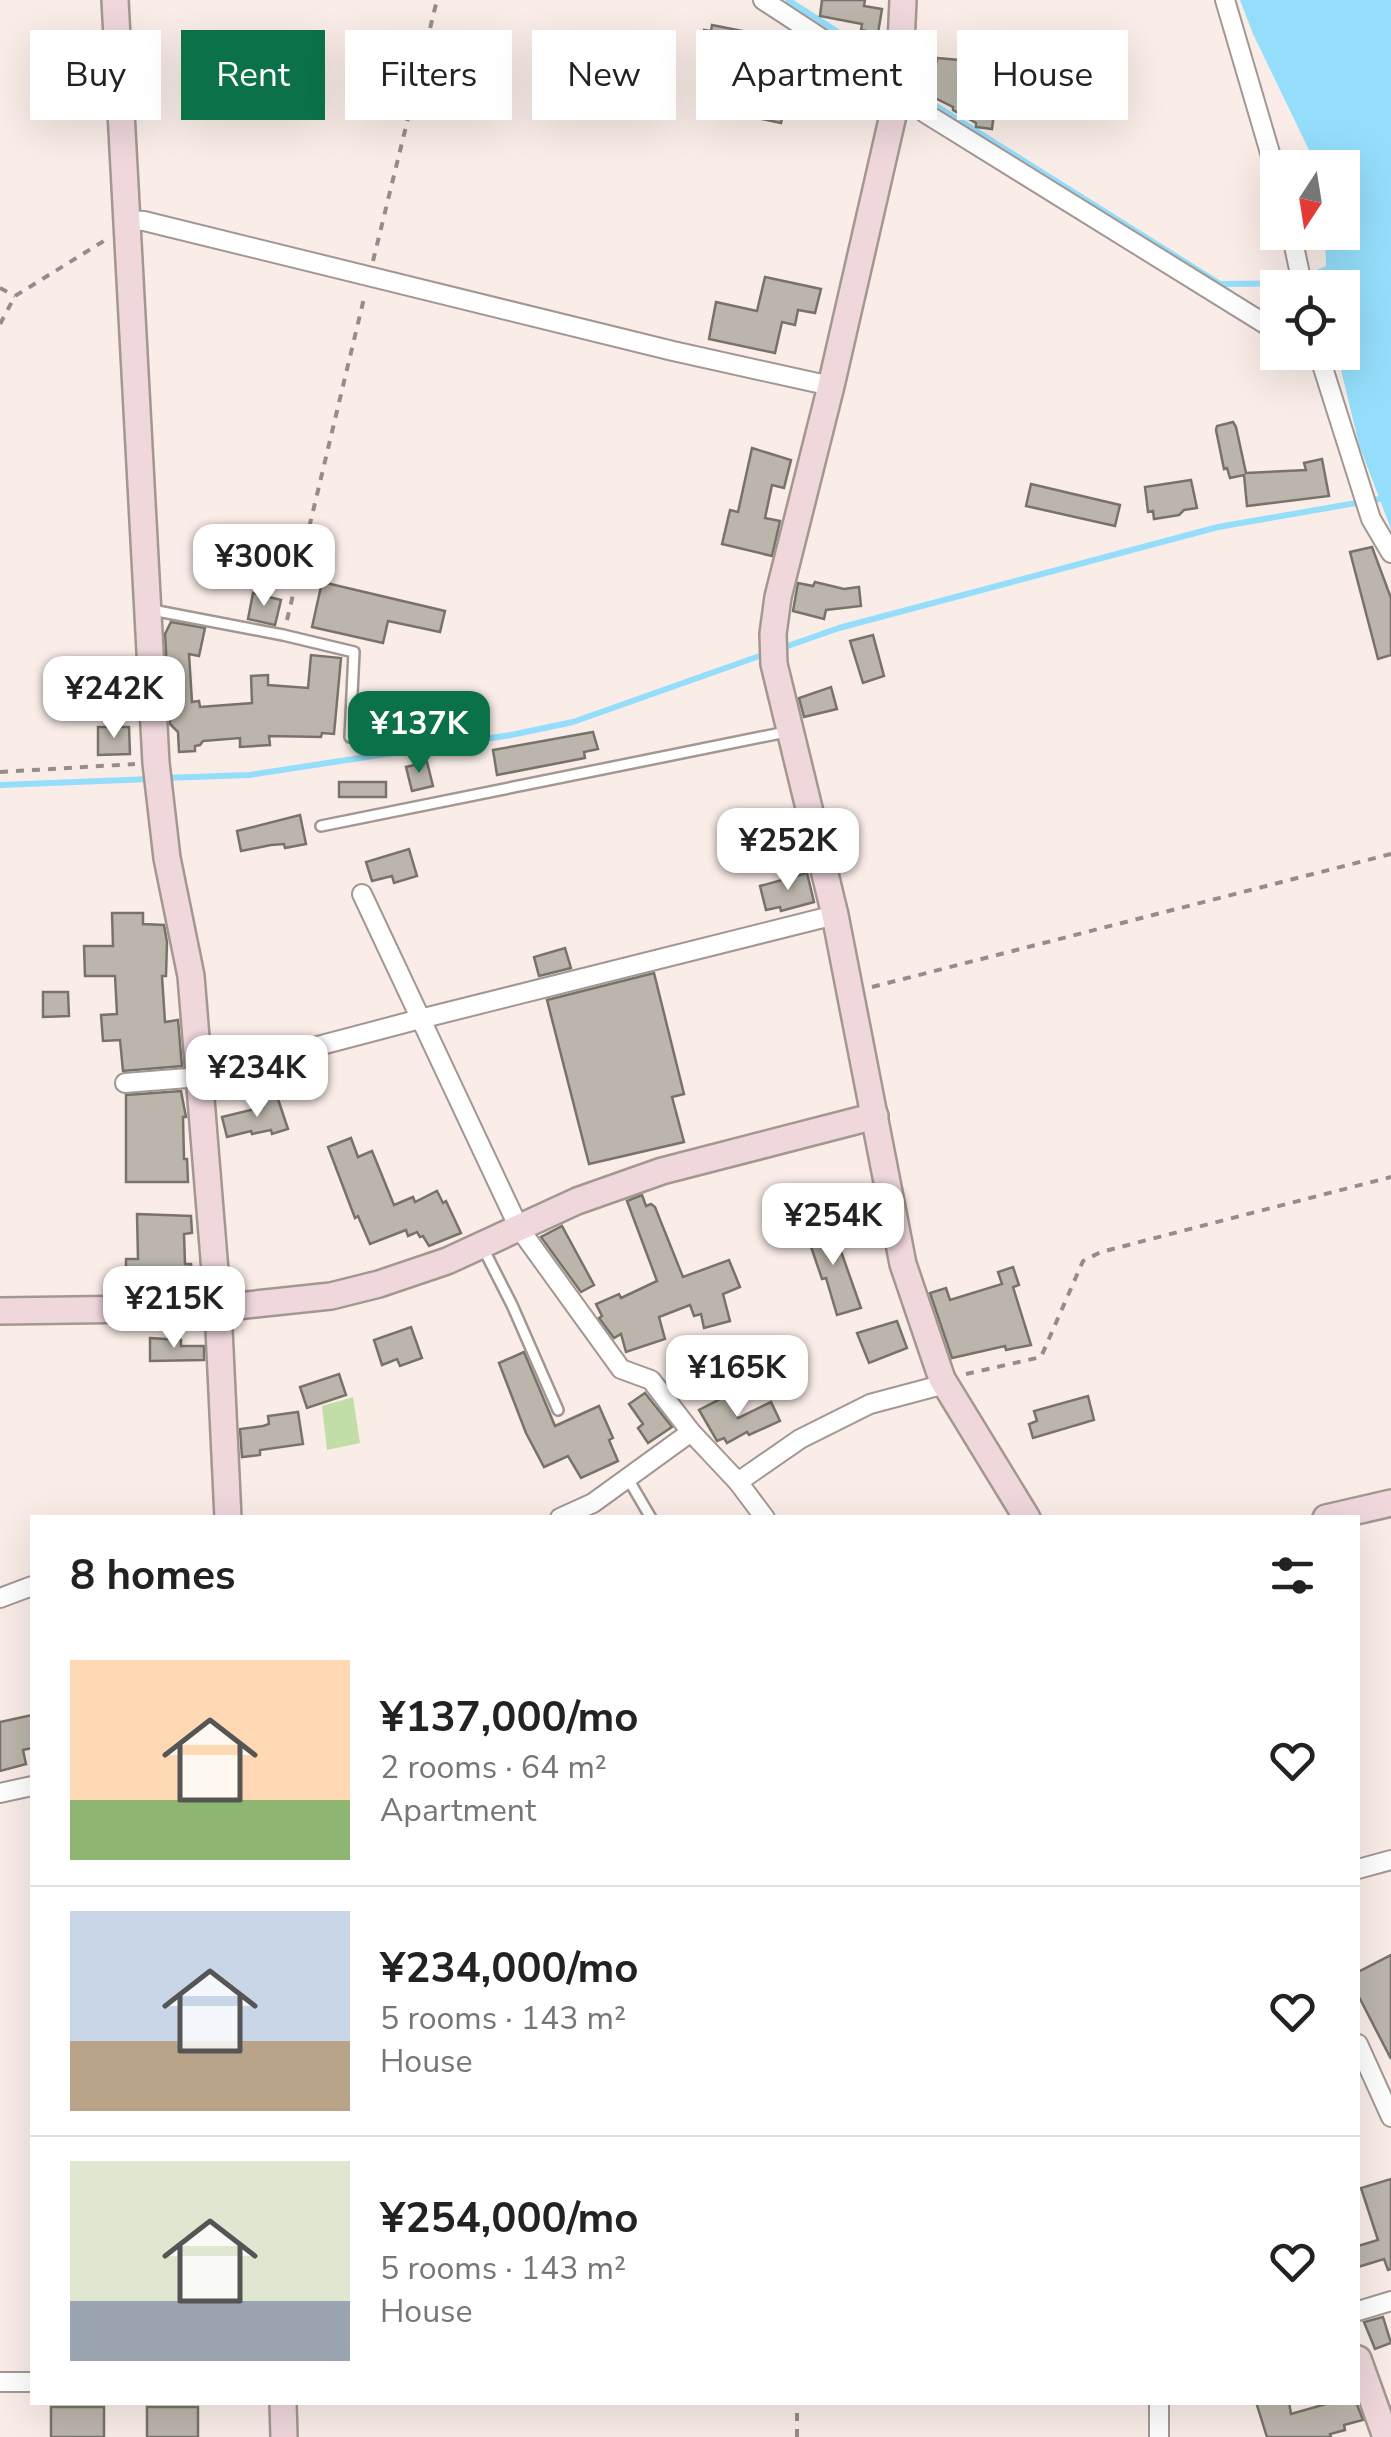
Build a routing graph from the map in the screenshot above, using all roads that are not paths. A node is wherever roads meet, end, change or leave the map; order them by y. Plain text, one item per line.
1 (115, 0) edge
2 (762, 0) edge
3 (902, 0) edge
4 (1225, 0) edge
5 (808, 30) edge
6 (901, 30) edge
7 (891, 120) edge
8 (936, 120) edge
9 (1269, 150) edge
10 (128, 220) junction
11 (1260, 321) edge
12 (1324, 370) edge
13 (831, 386) junction
14 (1391, 553) edge
15 (150, 609) junction
16 (789, 731) junction
17 (350, 737) dead end
18 (321, 826) dead end
19 (362, 894) dead end
20 (834, 915) junction
21 (420, 1018) junction
22 (200, 1078) junction
23 (125, 1083) dead end
24 (874, 1116) junction
25 (519, 1228) junction
26 (482, 1246) junction
27 (218, 1308) junction
28 (0, 1311) edge
29 (944, 1381) junction
30 (558, 1410) dead end
31 (691, 1432) junction
32 (627, 1477) junction
33 (738, 1482) junction
34 (1391, 1502) edge
35 (228, 1515) edge
36 (567, 1515) edge
37 (649, 1515) edge
38 (762, 1515) edge
39 (1025, 1515) edge
40 (1338, 1515) edge
41 (30, 1587) edge
42 (0, 1598) edge
43 (30, 1786) edge
44 (0, 1792) edge
45 (1391, 1860) edge
46 (1360, 1868) edge
47 (1360, 2048) edge
48 (1391, 2117) edge
49 (1391, 2301) edge
50 (1360, 2310) edge
51 (1360, 2365) edge
52 (0, 2382) edge
53 (30, 2382) edge
54 (283, 2405) edge
55 (1159, 2405) edge
56 (284, 2437) edge
57 (1159, 2437) edge
58 (1386, 2437) edge

1 - 10 street
2 - 5 street
3 - 6 street
4 - 9 street
7 - 13 street
8 - 11 street
10 - 13 street
10 - 15 street
12 - 14 street
13 - 16 street
15 - 17 lane
15 - 22 street
16 - 18 lane
16 - 20 street
19 - 21 street
20 - 21 street
20 - 24 street
21 - 22 street
21 - 25 street
22 - 23 street
22 - 27 street
24 - 25 street
24 - 29 street
25 - 26 street
25 - 31 street
26 - 27 street
26 - 30 lane
27 - 28 street
27 - 35 street
29 - 33 street
29 - 39 street
31 - 32 street
31 - 33 street
32 - 36 street
32 - 37 lane
33 - 38 street
34 - 40 street
41 - 42 street
43 - 44 street
45 - 46 street
47 - 48 street
49 - 50 street
51 - 58 street
52 - 53 street
54 - 56 street
55 - 57 street

